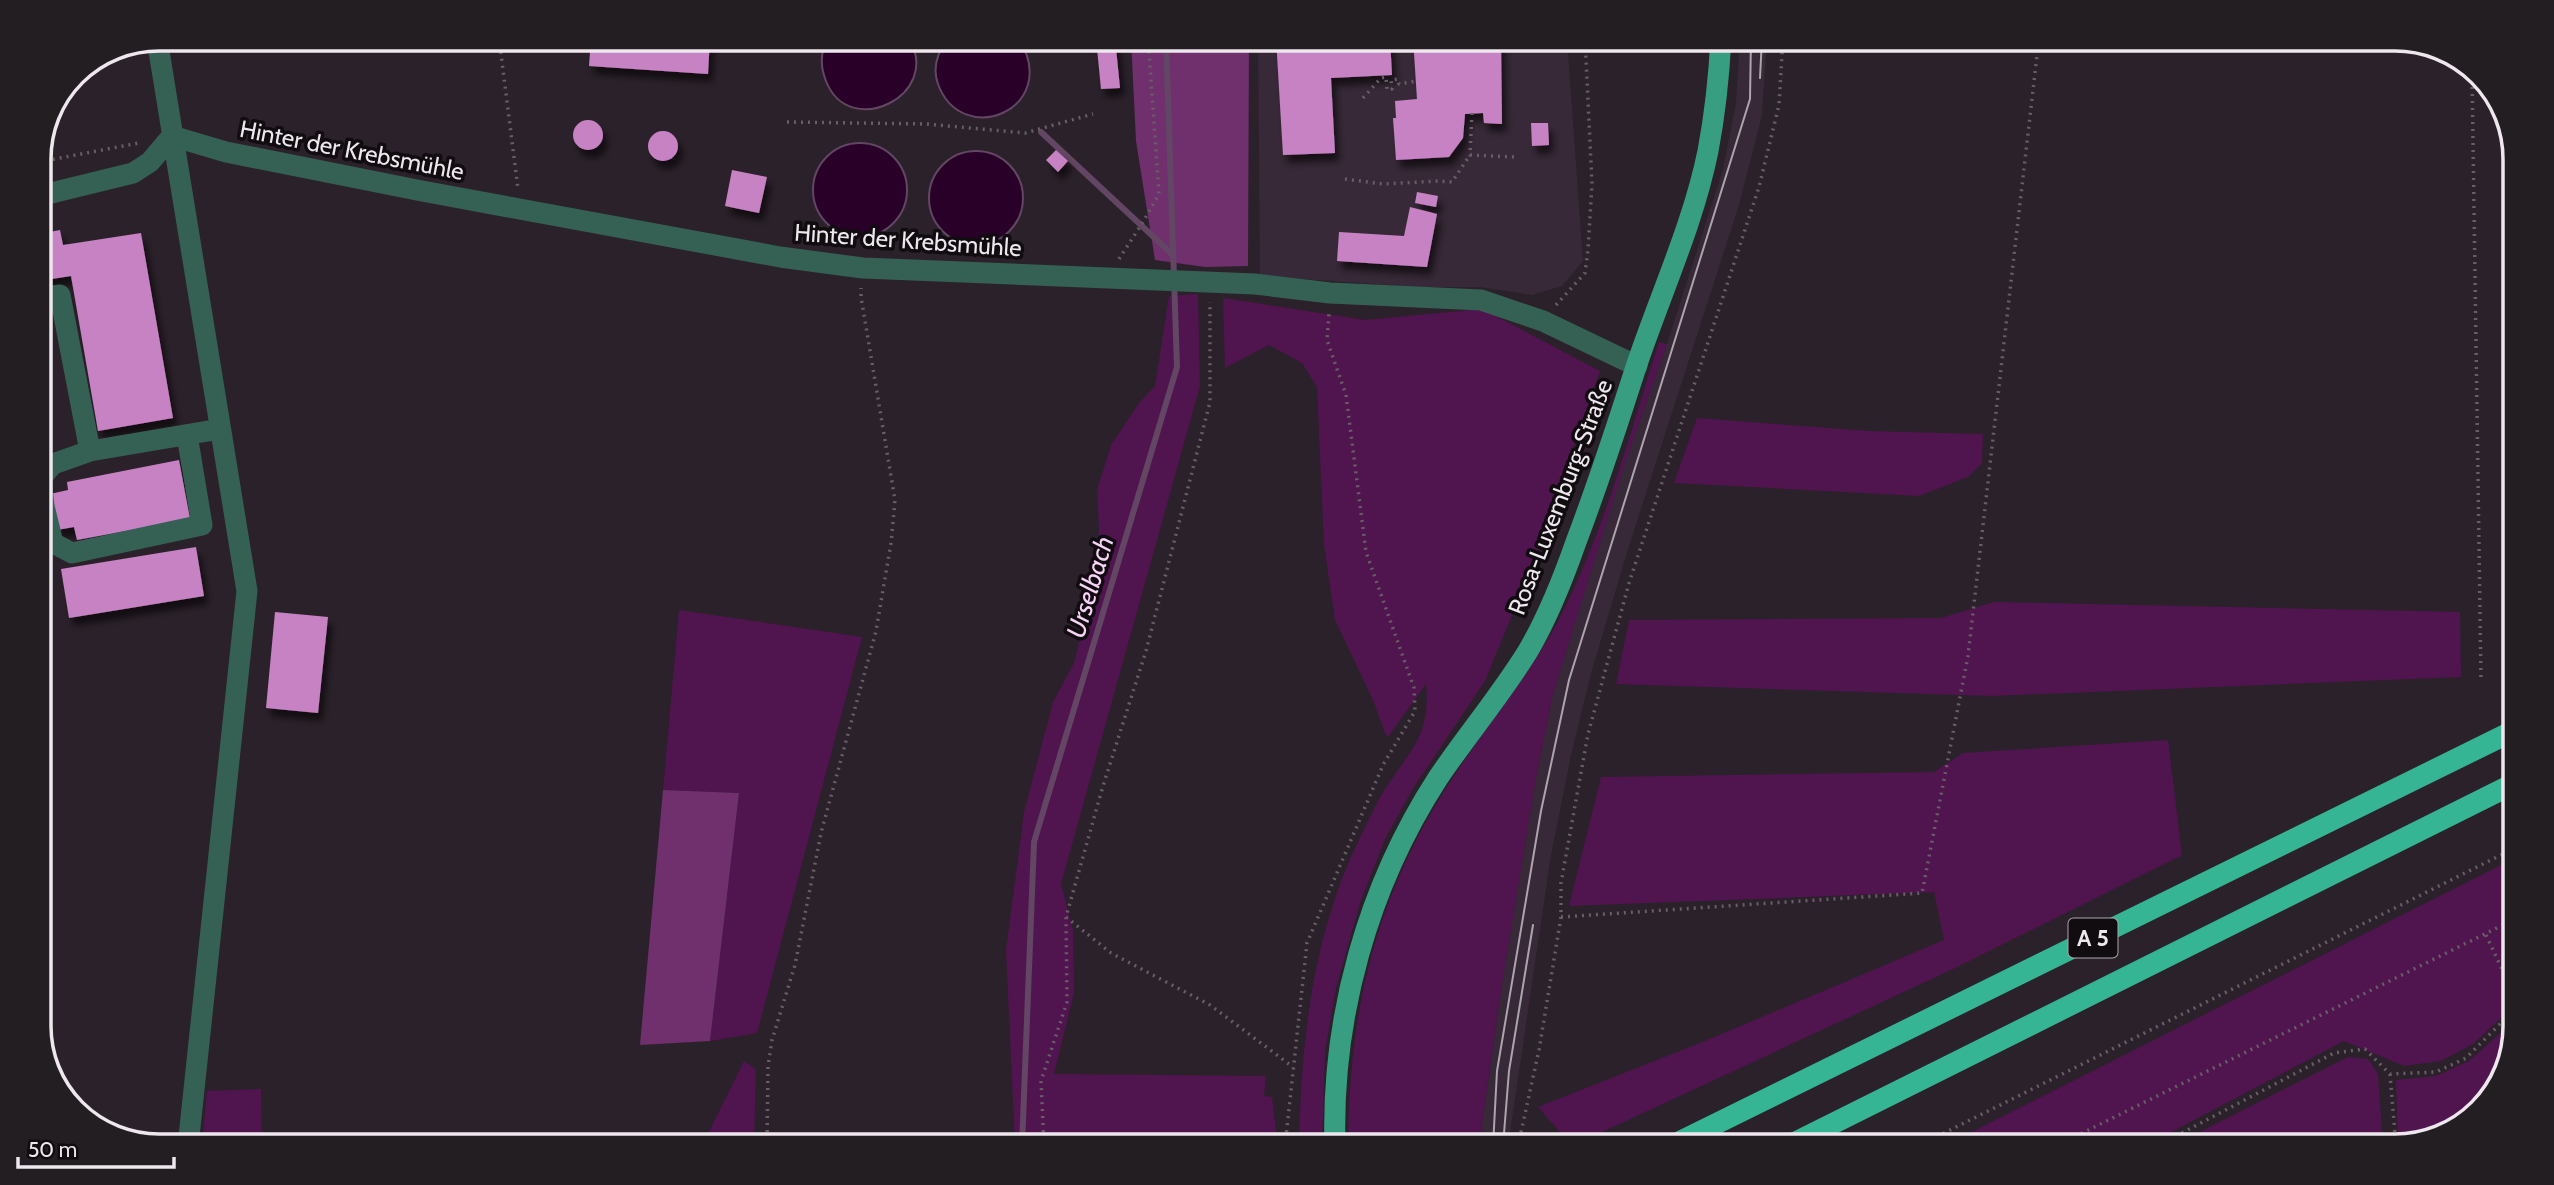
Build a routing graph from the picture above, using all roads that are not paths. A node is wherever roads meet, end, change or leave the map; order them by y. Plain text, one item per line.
1 (159, 51) edge
2 (1720, 51) edge
3 (172, 136) junction
4 (51, 198) edge
5 (51, 296) edge
6 (1637, 366) junction
7 (220, 429) junction
8 (187, 435) junction
9 (90, 451) junction
10 (51, 466) edge
11 (51, 535) edge
12 (2503, 736) edge
13 (2503, 789) edge
14 (189, 1134) edge
15 (1335, 1134) edge
16 (1695, 1134) edge
17 (1812, 1134) edge

1 - 3 street
2 - 6 main road, Rosa-Luxemburg-Straße
3 - 4 street
3 - 6 street, Hinter der Krebsmühle
3 - 7 street
5 - 9 street
6 - 15 main road, Rosa-Luxemburg-Straße
7 - 8 street
7 - 14 street
8 - 9 street
8 - 11 street
9 - 10 street
12 - 16 highway, A 5
13 - 17 highway, A 5

